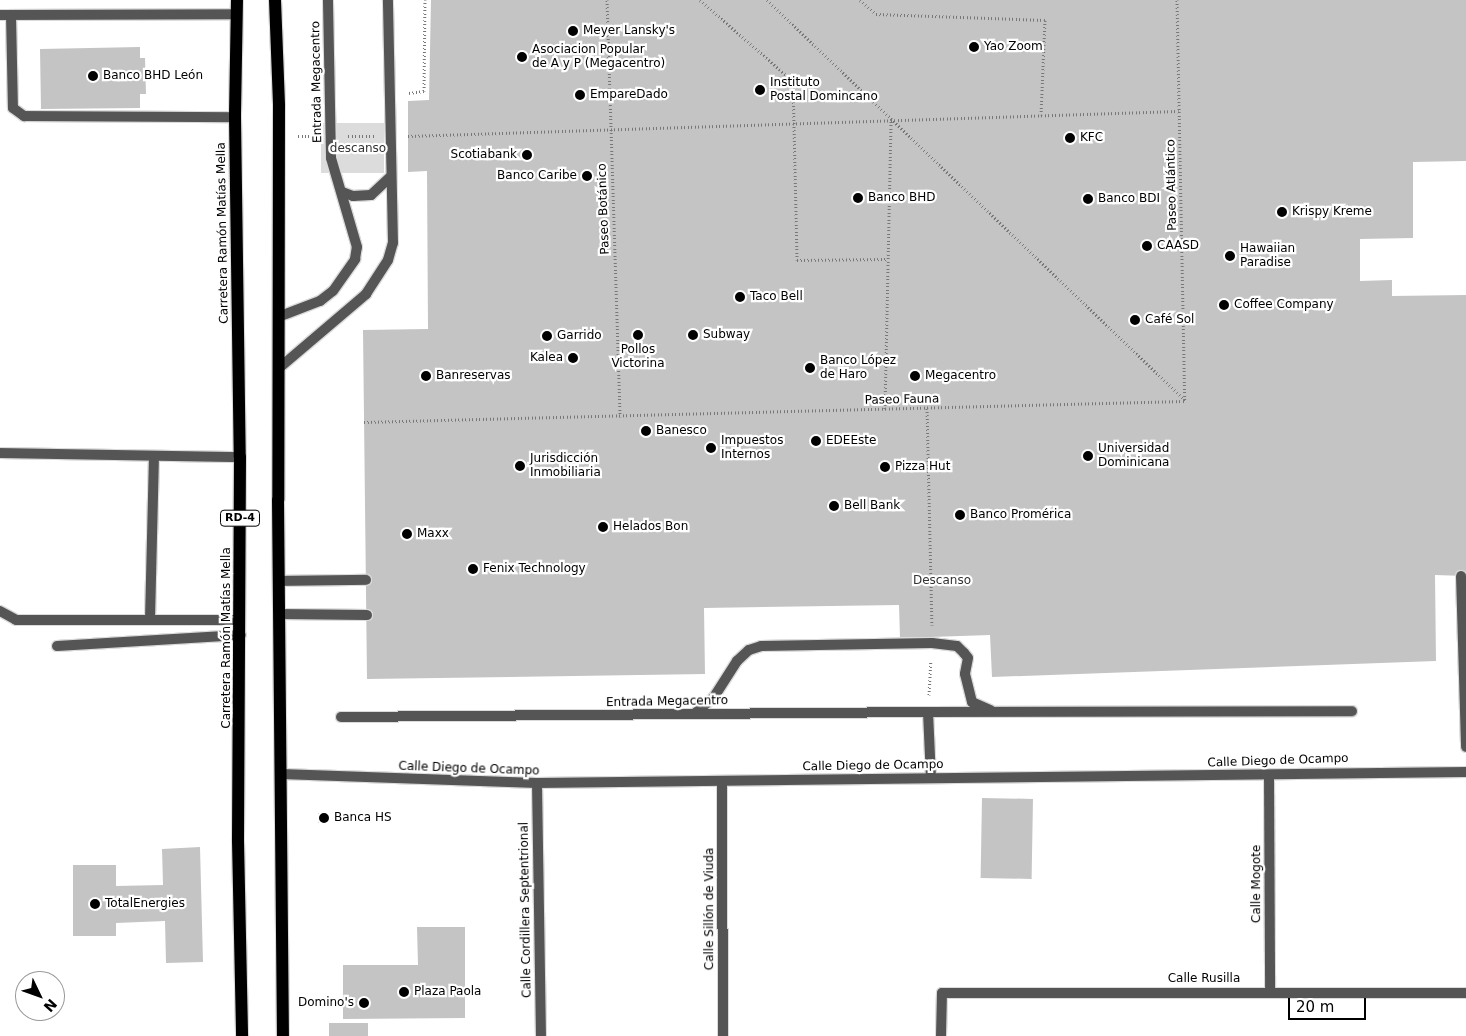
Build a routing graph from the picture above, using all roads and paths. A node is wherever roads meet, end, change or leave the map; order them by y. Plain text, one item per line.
1 (237, 0) edge
2 (275, 0) edge
3 (328, 0) edge
4 (388, 0) edge
5 (425, 0) edge
6 (606, 0) edge
7 (700, 0) edge
8 (767, 0) edge
9 (860, 0) edge
10 (1177, 0) edge
11 (237, 14) junction
12 (0, 15) edge
13 (11, 15) junction
14 (406, 95) dead end
15 (1180, 111) junction
16 (1041, 115) junction
17 (235, 117) junction
18 (891, 120) junction
19 (795, 123) junction
20 (610, 129) junction
21 (408, 136) dead end
22 (390, 177) junction
23 (342, 192) junction
24 (887, 259) junction
25 (278, 317) junction
26 (278, 369) junction
27 (1185, 400) junction
28 (926, 408) junction
29 (885, 409) junction
30 (620, 417) junction
31 (364, 422) dead end
32 (0, 453) edge
33 (154, 457) junction
34 (240, 457) junction
35 (1460, 576) dead end
36 (366, 580) dead end
37 (278, 581) junction
38 (0, 611) edge
39 (279, 614) junction
40 (366, 615) dead end
41 (150, 619) junction
42 (240, 620) junction
43 (241, 636) junction
44 (932, 643) junction
45 (57, 646) dead end
46 (1352, 711) dead end
47 (928, 712) junction
48 (994, 712) junction
49 (694, 714) junction
50 (341, 717) dead end
51 (1466, 747) edge
52 (1466, 772) edge
53 (281, 774) junction
54 (1269, 776) junction
55 (931, 777) junction
56 (722, 781) junction
57 (537, 783) junction
58 (1270, 992) junction
59 (1466, 993) edge
60 (242, 1036) edge
61 (283, 1036) edge
62 (541, 1036) edge
63 (723, 1036) edge
64 (941, 1036) edge

1 - 11 main road, Carretera Ramón Matías Mella / RD-4
2 - 25 main road, RD-4
3 - 23 street, Entrada Megacentro
4 - 22 street
5 - 14 path
6 - 20 path, Paseo Botánico
7 - 19 path
8 - 18 path
9 - 16 path
10 - 15 path, Paseo Atlántico
11 - 13 street
11 - 17 main road, Carretera Ramón Matías Mella / RD-4
12 - 13 street
13 - 17 street
15 - 16 path
15 - 27 path, Paseo Atlántico
16 - 18 path
17 - 34 main road, Carretera Ramón Matías Mella / RD-4
18 - 19 path
18 - 24 path
18 - 27 path
19 - 20 path
19 - 24 path
20 - 21 path
20 - 30 path, Paseo Botánico
22 - 23 street
22 - 26 street
23 - 25 street, Entrada Megacentro
24 - 29 path
25 - 26 main road, RD-4
26 - 37 main road, RD-4
27 - 28 path, Paseo Fauna
28 - 29 path, Paseo Fauna
28 - 44 path
29 - 30 path, Paseo Fauna
30 - 31 path, Paseo Fauna
32 - 33 street
33 - 34 street
33 - 41 street
34 - 42 main road, Carretera Ramón Matías Mella / RD-4
35 - 51 street
36 - 37 street
37 - 39 main road, RD-4
38 - 41 street
39 - 40 street
39 - 53 main road, RD-4
41 - 42 street
42 - 43 main road, Carretera Ramón Matías Mella / RD-4
43 - 45 street
43 - 60 main road, Carretera Ramón Matías Mella / RD-4
44 - 47 path
44 - 48 street
44 - 49 street
46 - 48 street, Entrada Megacentro
47 - 48 street, Entrada Megacentro
47 - 49 street, Entrada Megacentro
47 - 55 street
49 - 50 street, Entrada Megacentro
52 - 54 street, Calle Diego de Ocampo
53 - 57 street, Calle Diego de Ocampo
53 - 61 main road, RD-4
54 - 55 street, Calle Diego de Ocampo
54 - 58 street, Calle Mogote
55 - 56 street, Calle Diego de Ocampo
56 - 57 street, Calle Diego de Ocampo
56 - 63 street, Calle Sillón de Viuda
57 - 62 street, Calle Cordillera Septentrional
58 - 59 street, Calle Rusilla
58 - 64 street, Calle Rusilla

